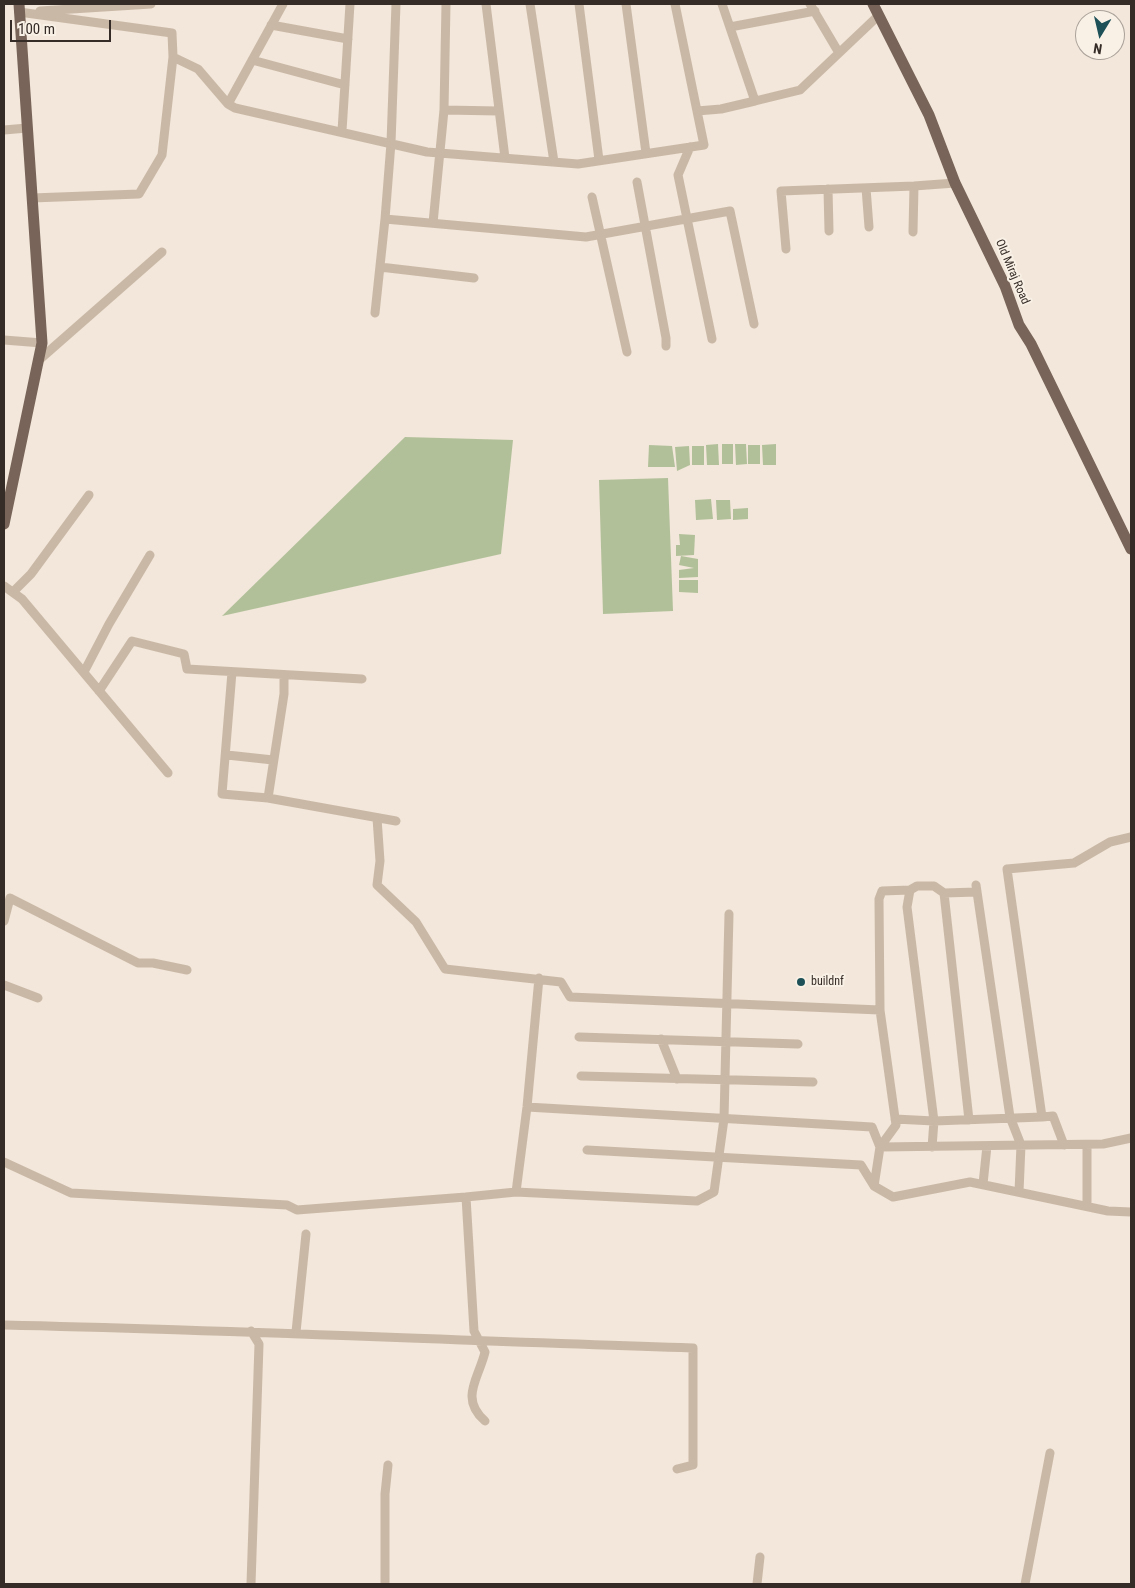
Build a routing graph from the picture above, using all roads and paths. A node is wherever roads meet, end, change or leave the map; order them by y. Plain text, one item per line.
1 (151, 4) edge
2 (283, 4) edge
3 (350, 4) edge
4 (396, 4) edge
5 (446, 4) edge
6 (486, 4) edge
7 (530, 4) edge
8 (579, 4) edge
9 (626, 4) edge
10 (675, 4) edge
11 (722, 4) edge
12 (873, 4) edge
13 (19, 8) edge
14 (812, 8) edge
15 (878, 16) junction
16 (271, 25) junction
17 (730, 27) junction
18 (348, 39) junction
19 (839, 53) junction
20 (174, 57) junction
21 (252, 60) junction
22 (345, 85) junction
23 (755, 101) junction
24 (228, 104) junction
25 (444, 110) junction
26 (499, 111) junction
27 (697, 111) junction
28 (27, 128) junction
29 (4, 130) edge
30 (342, 131) junction
31 (391, 143) junction
32 (690, 147) junction
33 (441, 153) junction
34 (646, 153) junction
35 (505, 158) junction
36 (599, 160) junction
37 (554, 162) junction
38 (636, 182) dead end
39 (955, 182) junction
40 (914, 186) junction
41 (866, 188) junction
42 (828, 189) junction
43 (592, 197) dead end
44 (32, 198) junction
45 (385, 219) junction
46 (687, 219) junction
47 (433, 223) junction
48 (645, 226) junction
49 (869, 226) dead end
50 (829, 231) dead end
51 (913, 232) dead end
52 (601, 235) junction
53 (786, 249) dead end
54 (162, 252) dead end
55 (380, 268) junction
56 (474, 278) dead end
57 (375, 313) dead end
58 (754, 324) dead end
59 (712, 339) dead end
60 (4, 340) edge
61 (42, 343) junction
62 (666, 346) dead end
63 (627, 352) dead end
64 (39, 360) junction
65 (88, 495) dead end
66 (4, 524) edge
67 (1131, 549) edge
68 (150, 555) dead end
69 (4, 586) edge
70 (12, 592) junction
71 (84, 672) junction
72 (232, 672) junction
73 (284, 675) junction
74 (362, 679) dead end
75 (99, 691) junction
76 (227, 755) junction
77 (273, 760) junction
78 (168, 773) dead end
79 (268, 798) junction
80 (377, 818) junction
81 (396, 821) dead end
82 (1131, 837) edge
83 (910, 890) junction
84 (944, 893) junction
85 (729, 914) dead end
86 (4, 921) edge
87 (187, 970) dead end
88 (539, 978) junction
89 (4, 985) edge
90 (38, 998) dead end
91 (727, 1004) junction
92 (880, 1010) junction
93 (579, 1037) dead end
94 (661, 1039) junction
95 (726, 1041) junction
96 (798, 1044) dead end
97 (581, 1076) dead end
98 (677, 1079) junction
99 (725, 1080) junction
100 (813, 1082) dead end
101 (527, 1107) junction
102 (1042, 1117) junction
103 (1010, 1118) junction
104 (724, 1119) junction
105 (895, 1119) junction
106 (969, 1120) junction
107 (934, 1121) junction
108 (1131, 1138) edge
109 (1087, 1144) junction
110 (1064, 1145) junction
111 (932, 1146) junction
112 (987, 1146) junction
113 (1022, 1146) junction
114 (880, 1147) junction
115 (587, 1150) dead end
116 (719, 1157) junction
117 (4, 1162) edge
118 (983, 1184) junction
119 (874, 1186) junction
120 (516, 1192) junction
121 (1019, 1192) junction
122 (466, 1196) junction
123 (1087, 1206) junction
124 (1131, 1212) edge
125 (306, 1234) dead end
126 (4, 1325) edge
127 (251, 1331) junction
128 (296, 1332) junction
129 (481, 1341) junction
130 (485, 1421) dead end
131 (1050, 1453) dead end
132 (388, 1465) dead end
133 (677, 1469) dead end
134 (760, 1557) dead end
135 (251, 1584) edge
136 (385, 1584) edge
137 (757, 1584) edge
138 (1026, 1584) edge

1 - 13 street
2 - 16 street
3 - 18 street
4 - 31 street
5 - 25 street
6 - 26 street
7 - 37 street
8 - 36 street
9 - 34 street
10 - 27 street
11 - 17 street
12 - 15 main road, Old Miraj Road
13 - 20 street
13 - 28 main road
14 - 17 street
14 - 19 street
15 - 19 street
15 - 39 main road, Old Miraj Road
16 - 18 street
16 - 21 street
17 - 23 street
18 - 22 street
19 - 23 street
20 - 24 street
20 - 44 street
21 - 22 street
21 - 24 street
22 - 30 street
23 - 27 street
24 - 30 street
25 - 26 street
25 - 33 street
26 - 35 street
27 - 32 street
28 - 29 street
28 - 44 main road
30 - 31 street
31 - 33 street
31 - 45 street
32 - 34 street
32 - 46 street
33 - 35 street
33 - 47 street
34 - 36 street
35 - 37 street
36 - 37 street
38 - 48 street
39 - 40 street
39 - 67 main road, Old Miraj Road
40 - 41 street
40 - 51 street
41 - 42 street
41 - 49 street
42 - 50 street
42 - 53 street
43 - 52 street
44 - 61 main road
45 - 47 street
45 - 55 street
46 - 48 street
46 - 58 street
46 - 59 street
47 - 52 street
48 - 52 street
48 - 62 street
52 - 63 street
54 - 64 street
55 - 56 street
55 - 57 street
60 - 61 street
61 - 64 main road
64 - 66 main road
65 - 70 street
68 - 71 street
69 - 70 street
70 - 71 street
71 - 75 street
72 - 73 street
72 - 75 street
72 - 76 street
73 - 74 street
73 - 77 street
75 - 78 street
76 - 77 street
76 - 79 street
77 - 79 street
79 - 80 street
80 - 81 street
80 - 88 street
82 - 102 street
83 - 84 street
83 - 92 street
83 - 107 street
84 - 103 street
84 - 106 street
85 - 91 street
86 - 87 street
88 - 91 street
88 - 101 street
89 - 90 street
91 - 92 street
91 - 95 street
92 - 105 street
93 - 94 street
94 - 95 street
94 - 98 street
95 - 96 street
95 - 99 street
97 - 98 street
98 - 99 street
99 - 100 street
99 - 104 street
101 - 104 street
101 - 120 street
102 - 103 street
102 - 110 street
103 - 106 street
103 - 113 street
104 - 114 street
104 - 116 street
105 - 107 street
105 - 114 street
106 - 107 street
107 - 111 street
108 - 109 street
109 - 110 street
109 - 123 street
110 - 113 street
111 - 112 street
111 - 114 street
112 - 113 street
112 - 118 street
113 - 121 street
114 - 119 street
115 - 116 street
116 - 119 street
116 - 120 street
117 - 122 street
118 - 119 street
118 - 121 street
120 - 122 street
121 - 123 street
122 - 129 street
123 - 124 street
125 - 128 street
126 - 127 street
127 - 128 street
127 - 135 street
128 - 129 street
129 - 130 street
129 - 133 street
131 - 138 street
132 - 136 street
134 - 137 street

